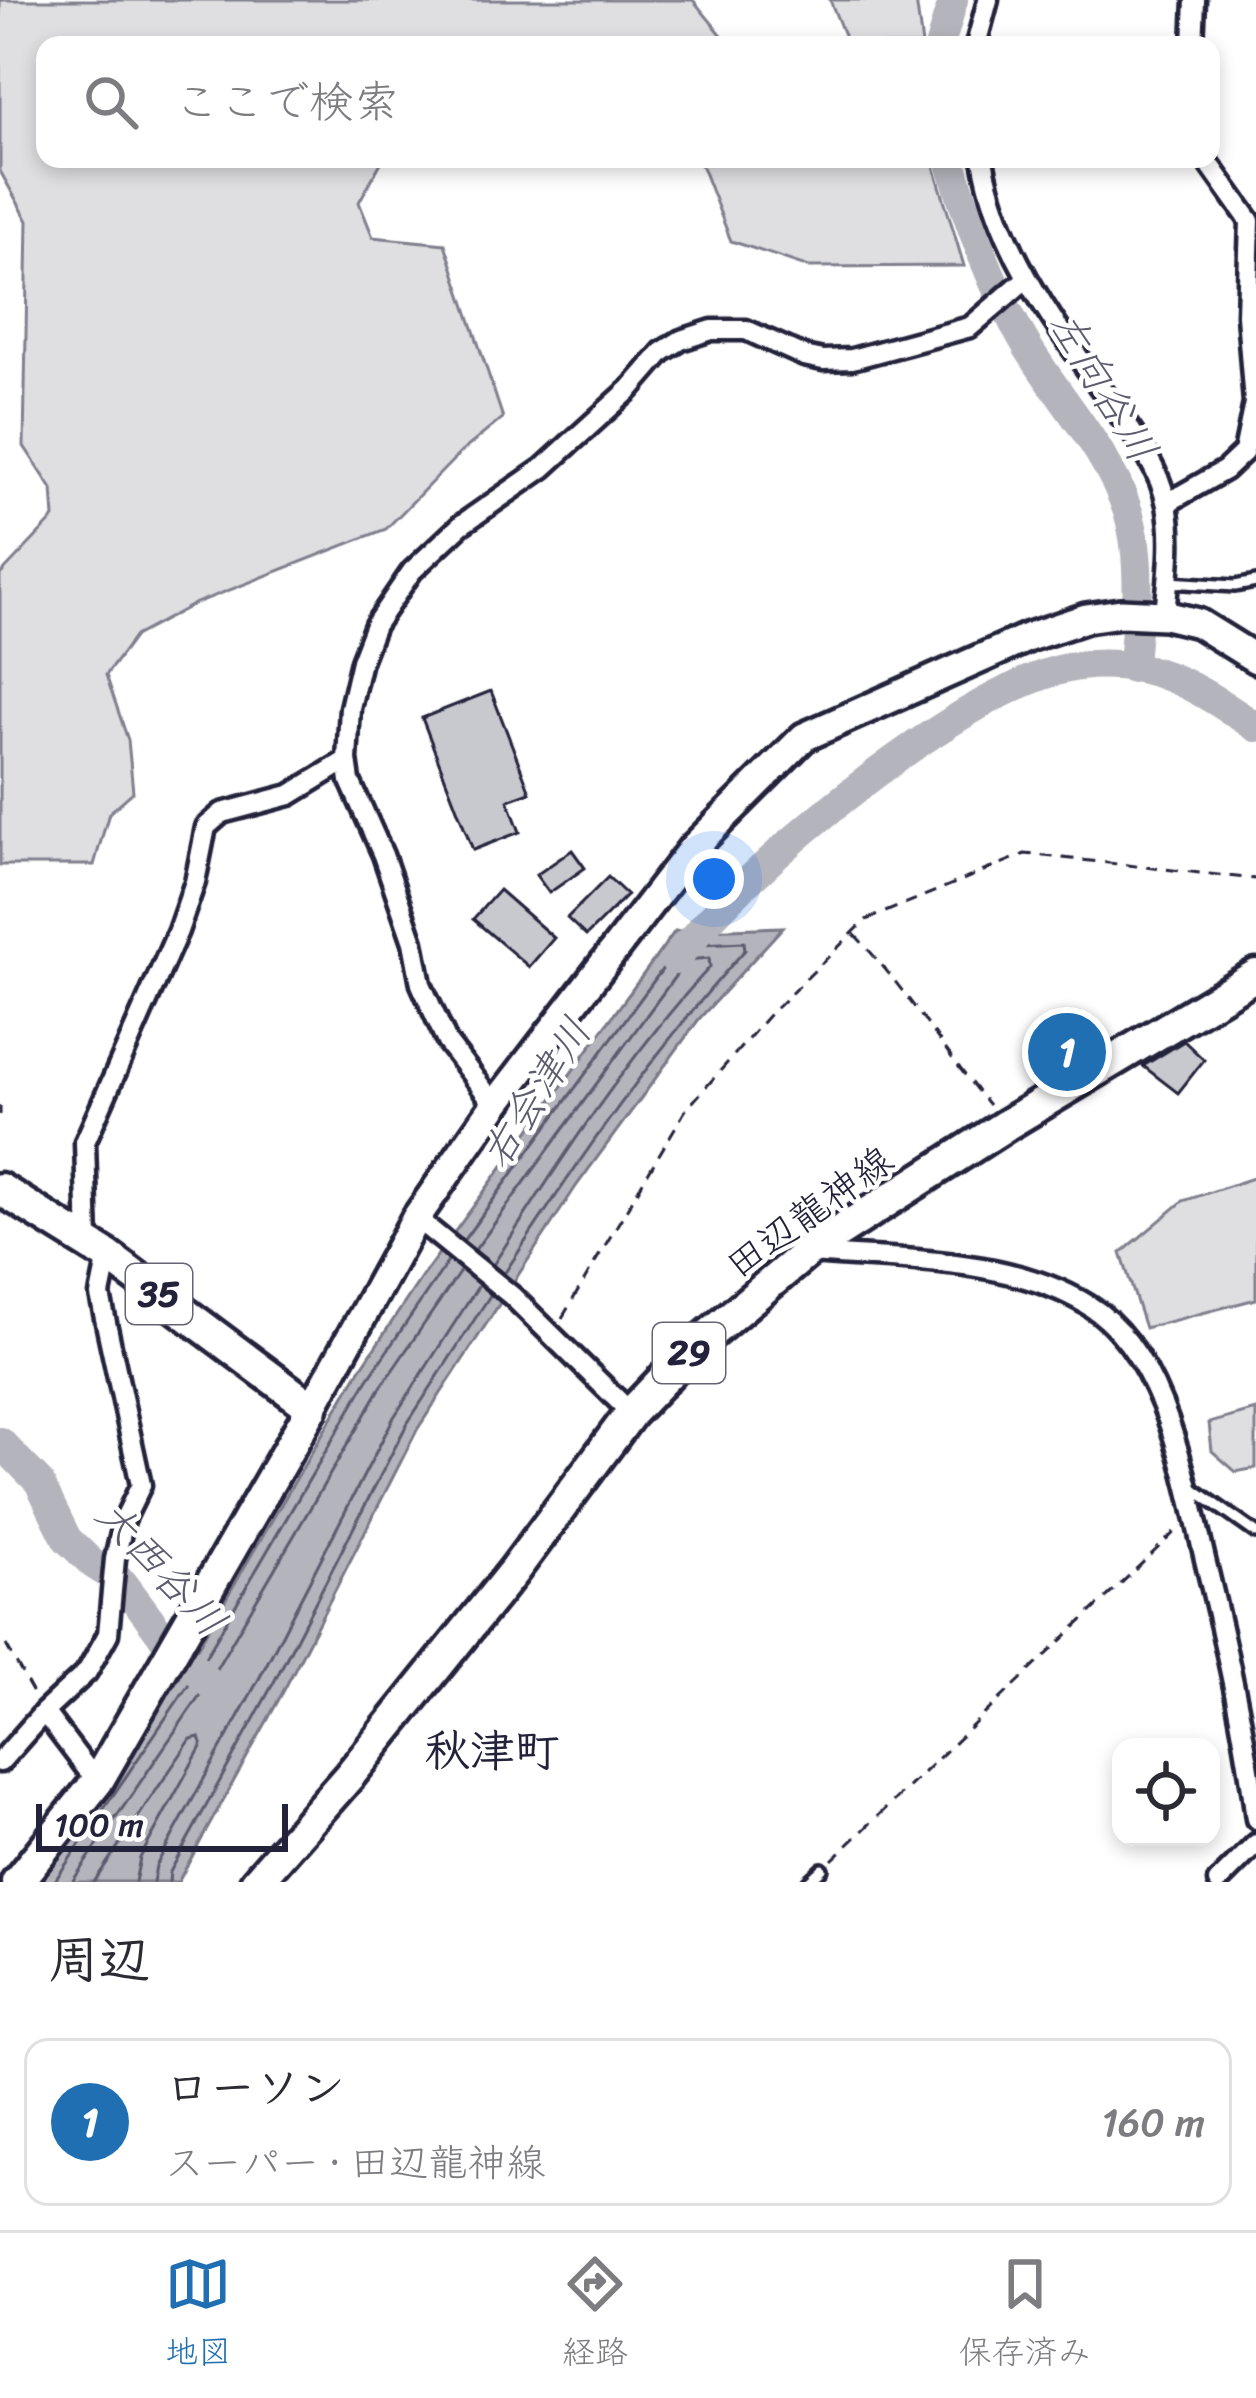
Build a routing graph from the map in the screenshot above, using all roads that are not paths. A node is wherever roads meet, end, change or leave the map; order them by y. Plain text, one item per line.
1 (988, 0) edge
2 (1195, 0) edge
3 (978, 36) edge
4 (1193, 36) edge
5 (986, 168) edge
6 (1213, 168) edge
7 (1253, 221) edge
8 (1027, 278) junction
9 (1167, 503) junction
10 (1168, 582) junction
11 (1256, 582) edge
12 (1160, 615) junction
13 (1256, 659) edge
14 (347, 760) junction
15 (1256, 975) edge
16 (495, 1105) junction
17 (0, 1189) edge
18 (426, 1226) junction
19 (98, 1249) junction
20 (806, 1253) junction
21 (312, 1408) junction
22 (631, 1413) junction
23 (1187, 1484) junction
24 (1256, 1533) edge
25 (44, 1712) junction
26 (0, 1762) edge
27 (98, 1782) junction
28 (1256, 1819) edge
29 (1256, 1844) edge
30 (823, 1869) road end
31 (17, 1882) edge
32 (256, 1882) edge
33 (808, 1882) edge
34 (1218, 1882) edge

1 - 3 street
2 - 4 street
5 - 8 street
6 - 7 street
7 - 9 street
8 - 9 street
8 - 14 street
9 - 10 street
10 - 11 lane
10 - 12 street
12 - 13 street
12 - 16 street
14 - 16 street
14 - 19 street
15 - 20 main road, 田辺龍神線 / 29
16 - 18 street
17 - 19 main road, 35
18 - 21 street
18 - 22 street
19 - 21 main road, 35
19 - 25 street
20 - 22 main road, 田辺龍神線 / 29
20 - 23 street
21 - 27 main road
22 - 32 main road, 田辺龍神線 / 29
23 - 24 lane
23 - 28 street
25 - 26 street
25 - 27 street
27 - 31 main road
29 - 34 street
30 - 33 lane

